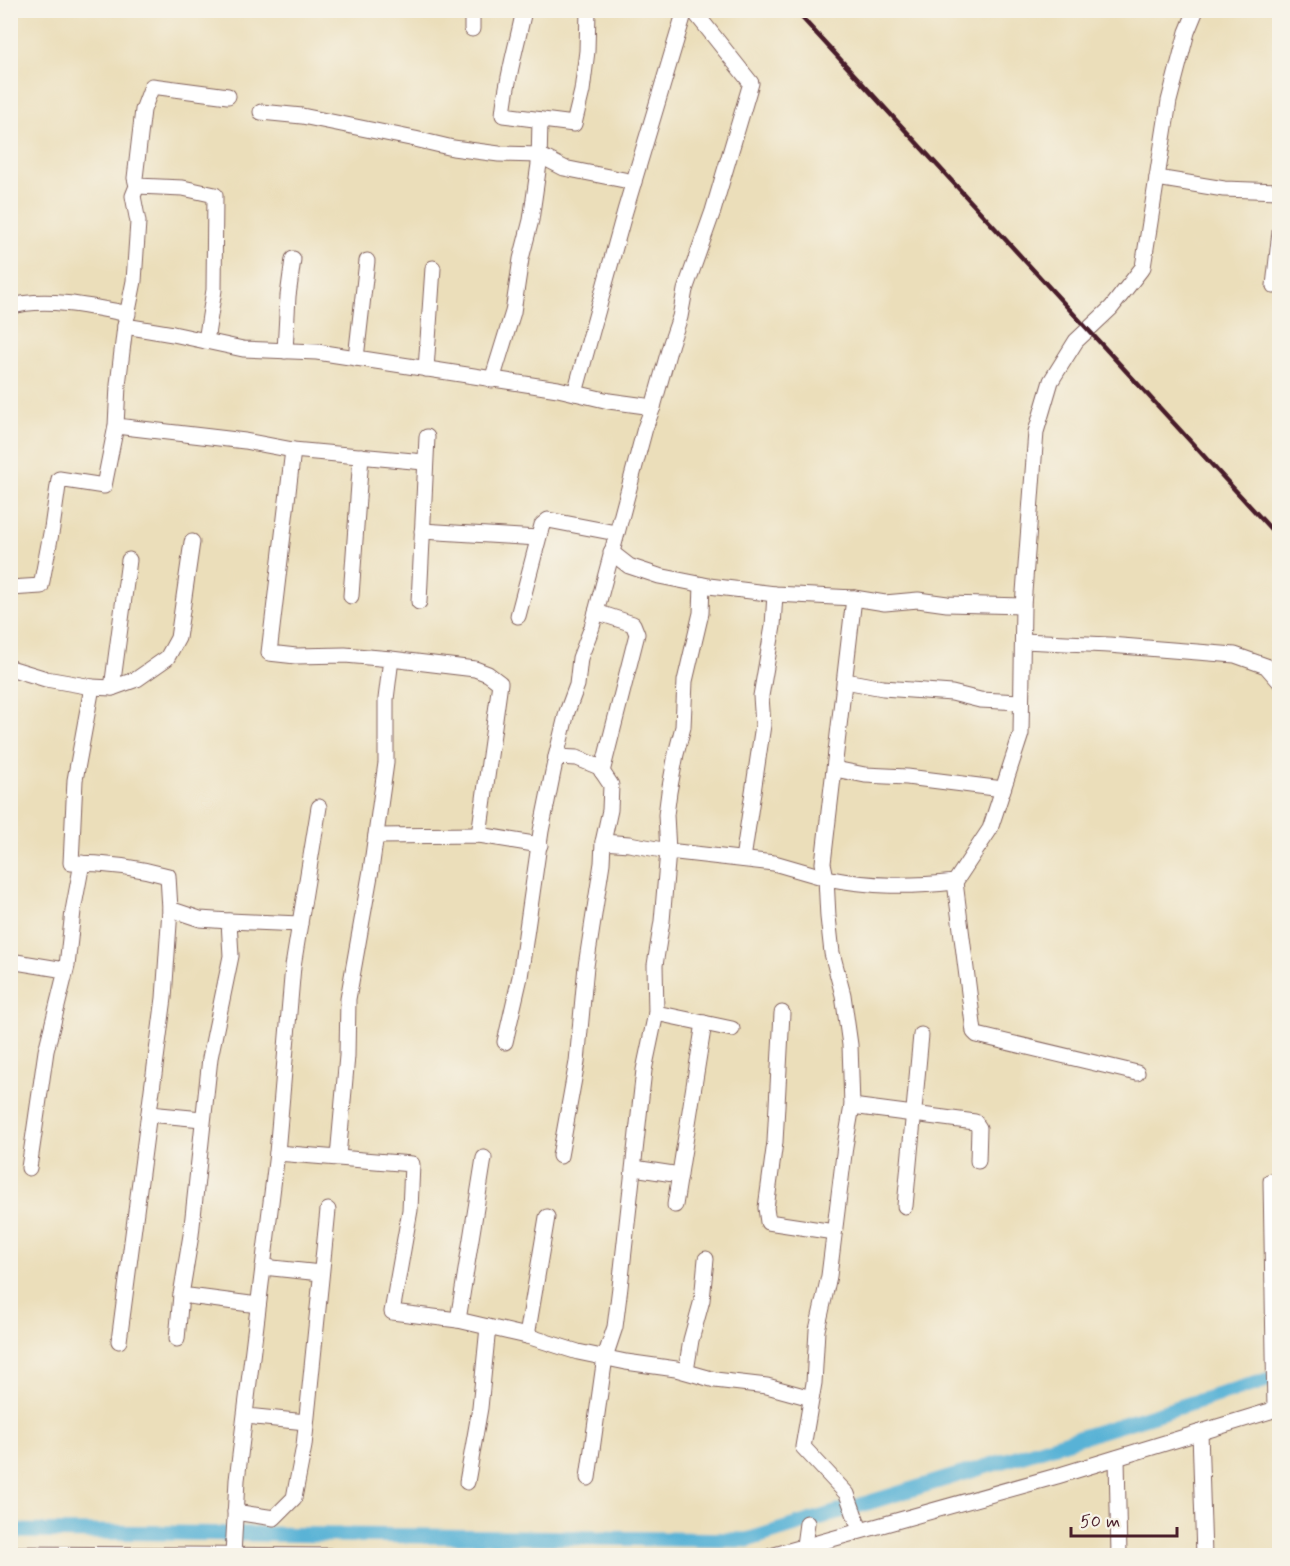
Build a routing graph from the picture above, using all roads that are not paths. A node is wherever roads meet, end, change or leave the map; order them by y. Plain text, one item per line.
1 (472, 10) edge
2 (524, 10) edge
3 (588, 10) edge
4 (682, 10) edge
5 (693, 10) edge
6 (1196, 10) edge
7 (472, 29) dead end
8 (228, 96) dead end
9 (261, 112) dead end
10 (540, 120) junction
11 (539, 155) junction
12 (1157, 178) junction
13 (634, 182) junction
14 (137, 186) junction
15 (1280, 191) edge
16 (1280, 231) edge
17 (293, 259) dead end
18 (367, 261) dead end
19 (433, 268) dead end
20 (1274, 286) dead end
21 (10, 307) edge
22 (127, 320) junction
23 (206, 341) junction
24 (285, 351) junction
25 (356, 358) junction
26 (426, 369) junction
27 (492, 380) junction
28 (575, 393) junction
29 (653, 407) junction
30 (116, 426) junction
31 (427, 437) dead end
32 (293, 450) junction
33 (361, 456) junction
34 (424, 462) junction
35 (422, 531) junction
36 (616, 533) junction
37 (538, 538) junction
38 (192, 542) dead end
39 (611, 552) junction
40 (129, 560) dead end
41 (702, 585) junction
42 (10, 588) edge
43 (775, 594) junction
44 (351, 596) dead end
45 (854, 598) junction
46 (419, 602) dead end
47 (1023, 606) junction
48 (596, 612) junction
49 (518, 616) dead end
50 (1023, 641) junction
51 (391, 659) junction
52 (10, 668) edge
53 (845, 681) junction
54 (1280, 682) edge
55 (93, 687) junction
56 (112, 688) junction
57 (1021, 702) junction
58 (556, 756) junction
59 (835, 769) junction
60 (602, 772) junction
61 (1003, 789) junction
62 (319, 807) dead end
63 (479, 835) junction
64 (376, 836) junction
65 (603, 842) junction
66 (540, 845) junction
67 (668, 851) junction
68 (743, 859) junction
69 (82, 863) junction
70 (826, 878) junction
71 (955, 882) junction
72 (170, 909) junction
73 (229, 921) junction
74 (300, 924) junction
75 (10, 961) edge
76 (65, 970) junction
77 (656, 1013) junction
78 (782, 1013) dead end
79 (704, 1023) junction
80 (732, 1029) dead end
81 (921, 1035) dead end
82 (505, 1042) dead end
83 (1137, 1074) dead end
84 (852, 1106) junction
85 (149, 1114) junction
86 (914, 1114) junction
87 (202, 1119) junction
88 (278, 1153) junction
89 (560, 1156) dead end
90 (338, 1157) junction
91 (484, 1158) dead end
92 (978, 1161) dead end
93 (29, 1168) dead end
94 (634, 1168) junction
95 (680, 1175) junction
96 (1271, 1181) dead end
97 (675, 1205) dead end
98 (905, 1206) dead end
99 (328, 1210) dead end
100 (547, 1218) dead end
101 (834, 1232) junction
102 (706, 1259) dead end
103 (263, 1267) junction
104 (321, 1273) junction
105 (181, 1295) junction
106 (258, 1305) junction
107 (458, 1320) junction
108 (488, 1327) junction
109 (527, 1336) junction
110 (177, 1339) dead end
111 (119, 1341) dead end
112 (604, 1358) junction
113 (686, 1371) junction
114 (811, 1398) junction
115 (1277, 1408) edge
116 (246, 1416) junction
117 (306, 1422) junction
118 (1200, 1432) junction
119 (1117, 1458) junction
120 (588, 1478) dead end
121 (467, 1482) dead end
122 (235, 1516) junction
123 (807, 1523) dead end
124 (860, 1529) junction
125 (803, 1551) edge
126 (10, 1554) edge
127 (80, 1554) edge
128 (233, 1554) edge
129 (330, 1556) edge
130 (771, 1556) edge
131 (1119, 1556) edge
132 (1204, 1556) edge

1 - 7 street
2 - 10 street
3 - 10 street
4 - 13 street
5 - 29 street
6 - 12 street
8 - 14 street
9 - 11 street
10 - 11 street
11 - 13 street
11 - 27 street
12 - 15 street
12 - 47 street
13 - 28 street
14 - 22 street
14 - 23 street
16 - 20 street
17 - 24 street
18 - 25 street
19 - 26 street
21 - 22 street
22 - 23 street
22 - 30 street
23 - 24 street
24 - 25 street
25 - 26 street
26 - 27 street
27 - 28 street
28 - 29 street
29 - 36 street
30 - 32 street
30 - 42 street
31 - 34 street
32 - 33 street
32 - 51 street
33 - 34 street
33 - 44 street
34 - 35 street
35 - 37 street
35 - 46 street
36 - 37 street
36 - 39 street
37 - 49 street
38 - 56 street
39 - 41 street
39 - 48 street
40 - 56 street
41 - 43 street
41 - 67 street
43 - 45 street
43 - 68 street
45 - 47 street
45 - 53 street
47 - 50 street
48 - 58 street
48 - 60 street
50 - 54 street
50 - 57 street
51 - 63 street
51 - 64 street
52 - 55 street
53 - 57 street
53 - 59 street
55 - 56 street
55 - 69 street
57 - 61 street
58 - 60 street
58 - 66 street
59 - 61 street
59 - 70 street
60 - 65 street
61 - 71 street
62 - 74 street
63 - 64 street
63 - 66 street
64 - 90 street
65 - 67 street
65 - 89 street
66 - 82 street
67 - 68 street
67 - 77 street
68 - 70 street
69 - 72 street
69 - 76 street
70 - 71 street
70 - 84 street
71 - 83 street
72 - 73 street
72 - 85 street
73 - 74 street
73 - 87 street
74 - 88 street
75 - 76 street
76 - 93 street
77 - 79 street
77 - 94 street
78 - 101 street
79 - 80 street
79 - 95 street
81 - 86 street
84 - 86 street
84 - 101 street
85 - 87 street
85 - 111 street
86 - 92 street
86 - 98 street
87 - 105 street
88 - 90 street
88 - 103 street
90 - 107 street
91 - 107 street
94 - 95 street
94 - 112 street
95 - 97 street
96 - 115 street
99 - 104 street
100 - 109 street
101 - 114 street
102 - 113 street
103 - 104 street
103 - 106 street
104 - 117 street
105 - 106 street
105 - 110 street
106 - 116 street
107 - 108 street
108 - 109 street
108 - 121 street
109 - 112 street
112 - 113 street
112 - 120 street
113 - 114 street
114 - 124 street
115 - 118 street
116 - 117 street
116 - 122 street
117 - 122 street
118 - 119 street
118 - 132 street
119 - 124 street
119 - 131 street
122 - 128 street
123 - 125 street
124 - 125 street
125 - 130 street
126 - 127 street
127 - 128 street
128 - 129 street

